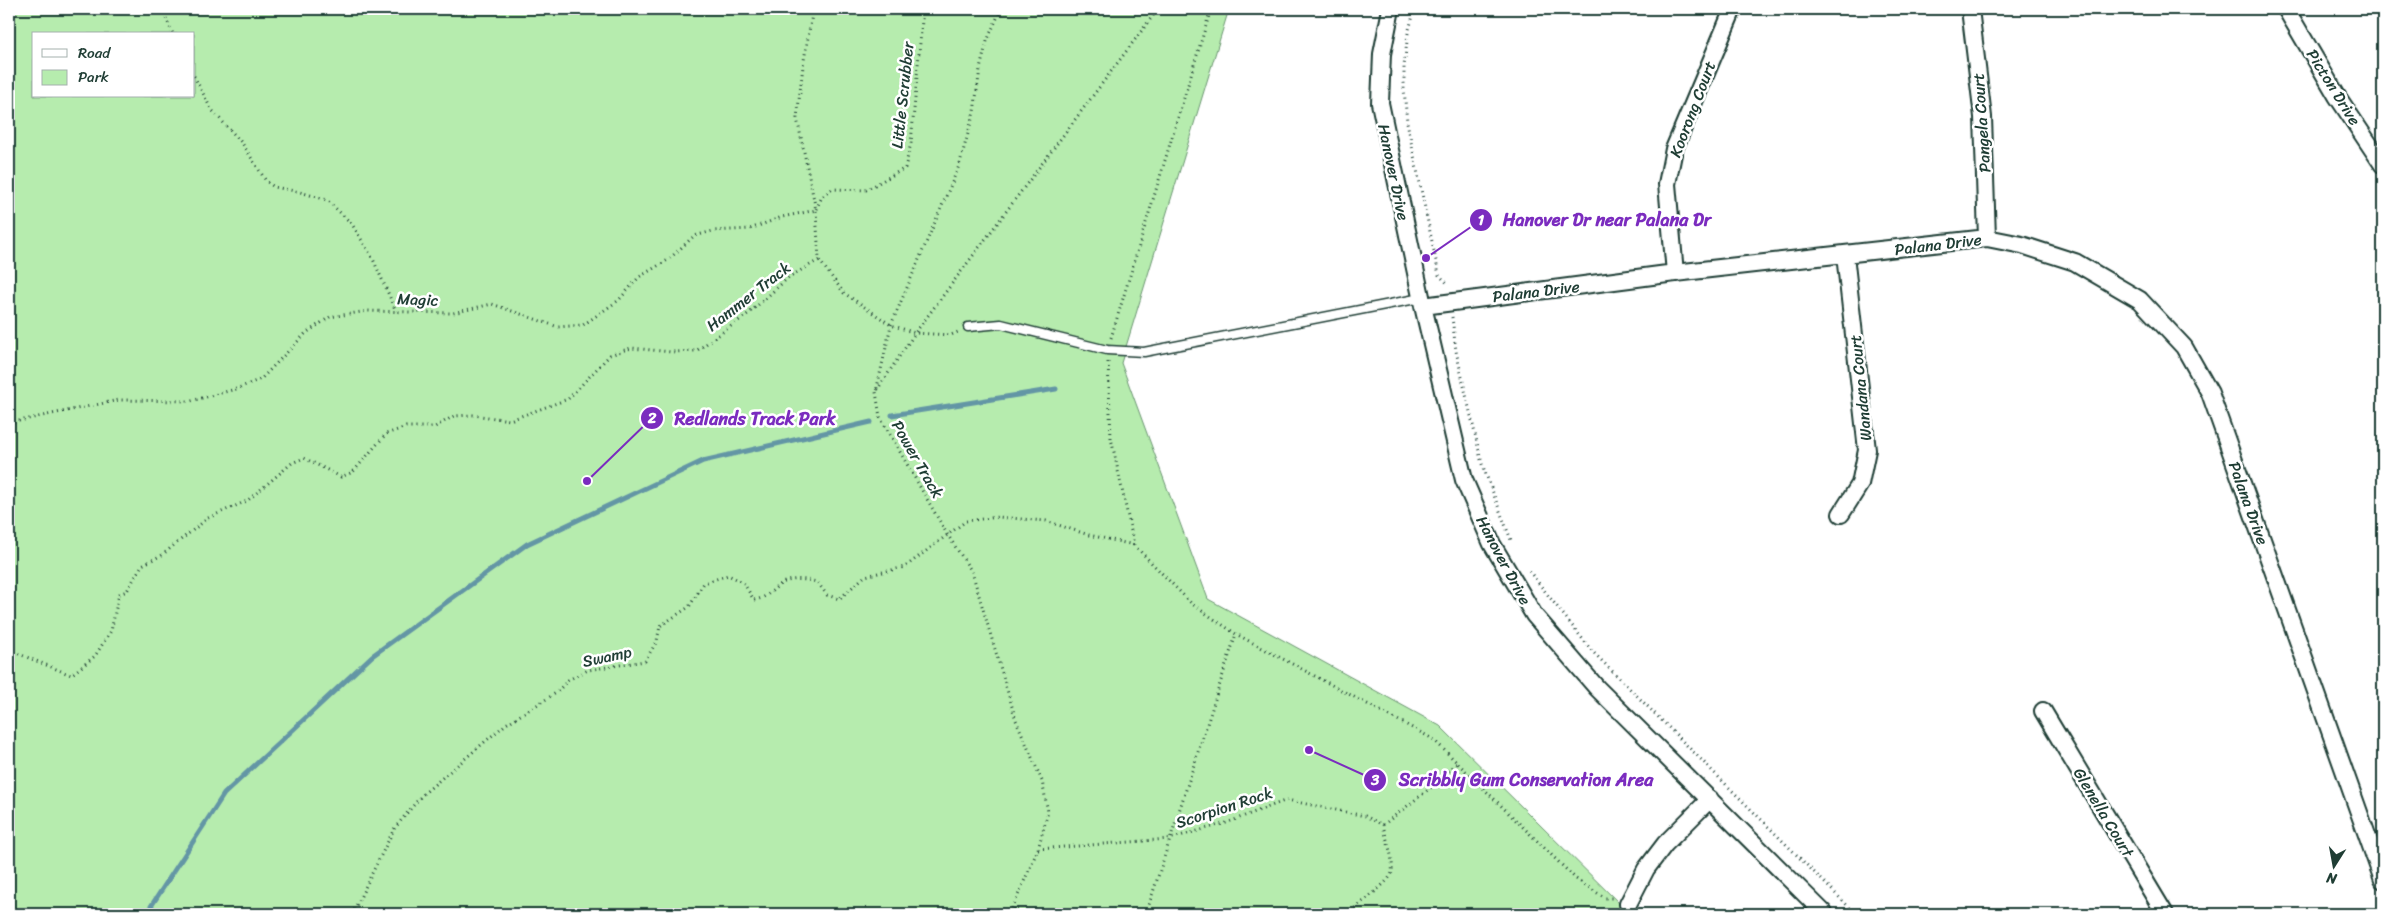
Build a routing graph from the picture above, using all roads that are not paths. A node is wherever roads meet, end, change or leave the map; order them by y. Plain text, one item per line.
1 (1391, 9) edge
2 (1733, 9) edge
3 (1970, 9) edge
4 (2286, 9) edge
5 (2383, 165) edge
6 (1988, 238) junction
7 (1845, 255) junction
8 (1675, 273) junction
9 (1422, 302) junction
10 (968, 327) road end
11 (1841, 514) dead end
12 (2043, 711) dead end
13 (1710, 799) junction
14 (2383, 880) edge
15 (1628, 904) road end
16 (1825, 914) edge
17 (2165, 914) edge

1 - 9 street, Hanover Drive
2 - 8 street, Koorong Court
3 - 6 street, Pangela Court
4 - 5 street, Picton Drive
6 - 7 street, Palana Drive
6 - 14 street, Palana Drive
7 - 8 street, Palana Drive
7 - 11 street, Wandana Court
8 - 9 street, Palana Drive
9 - 10 lane
9 - 13 street, Hanover Drive
12 - 17 street, Glenella Court
13 - 15 street
13 - 16 street, Hanover Drive

